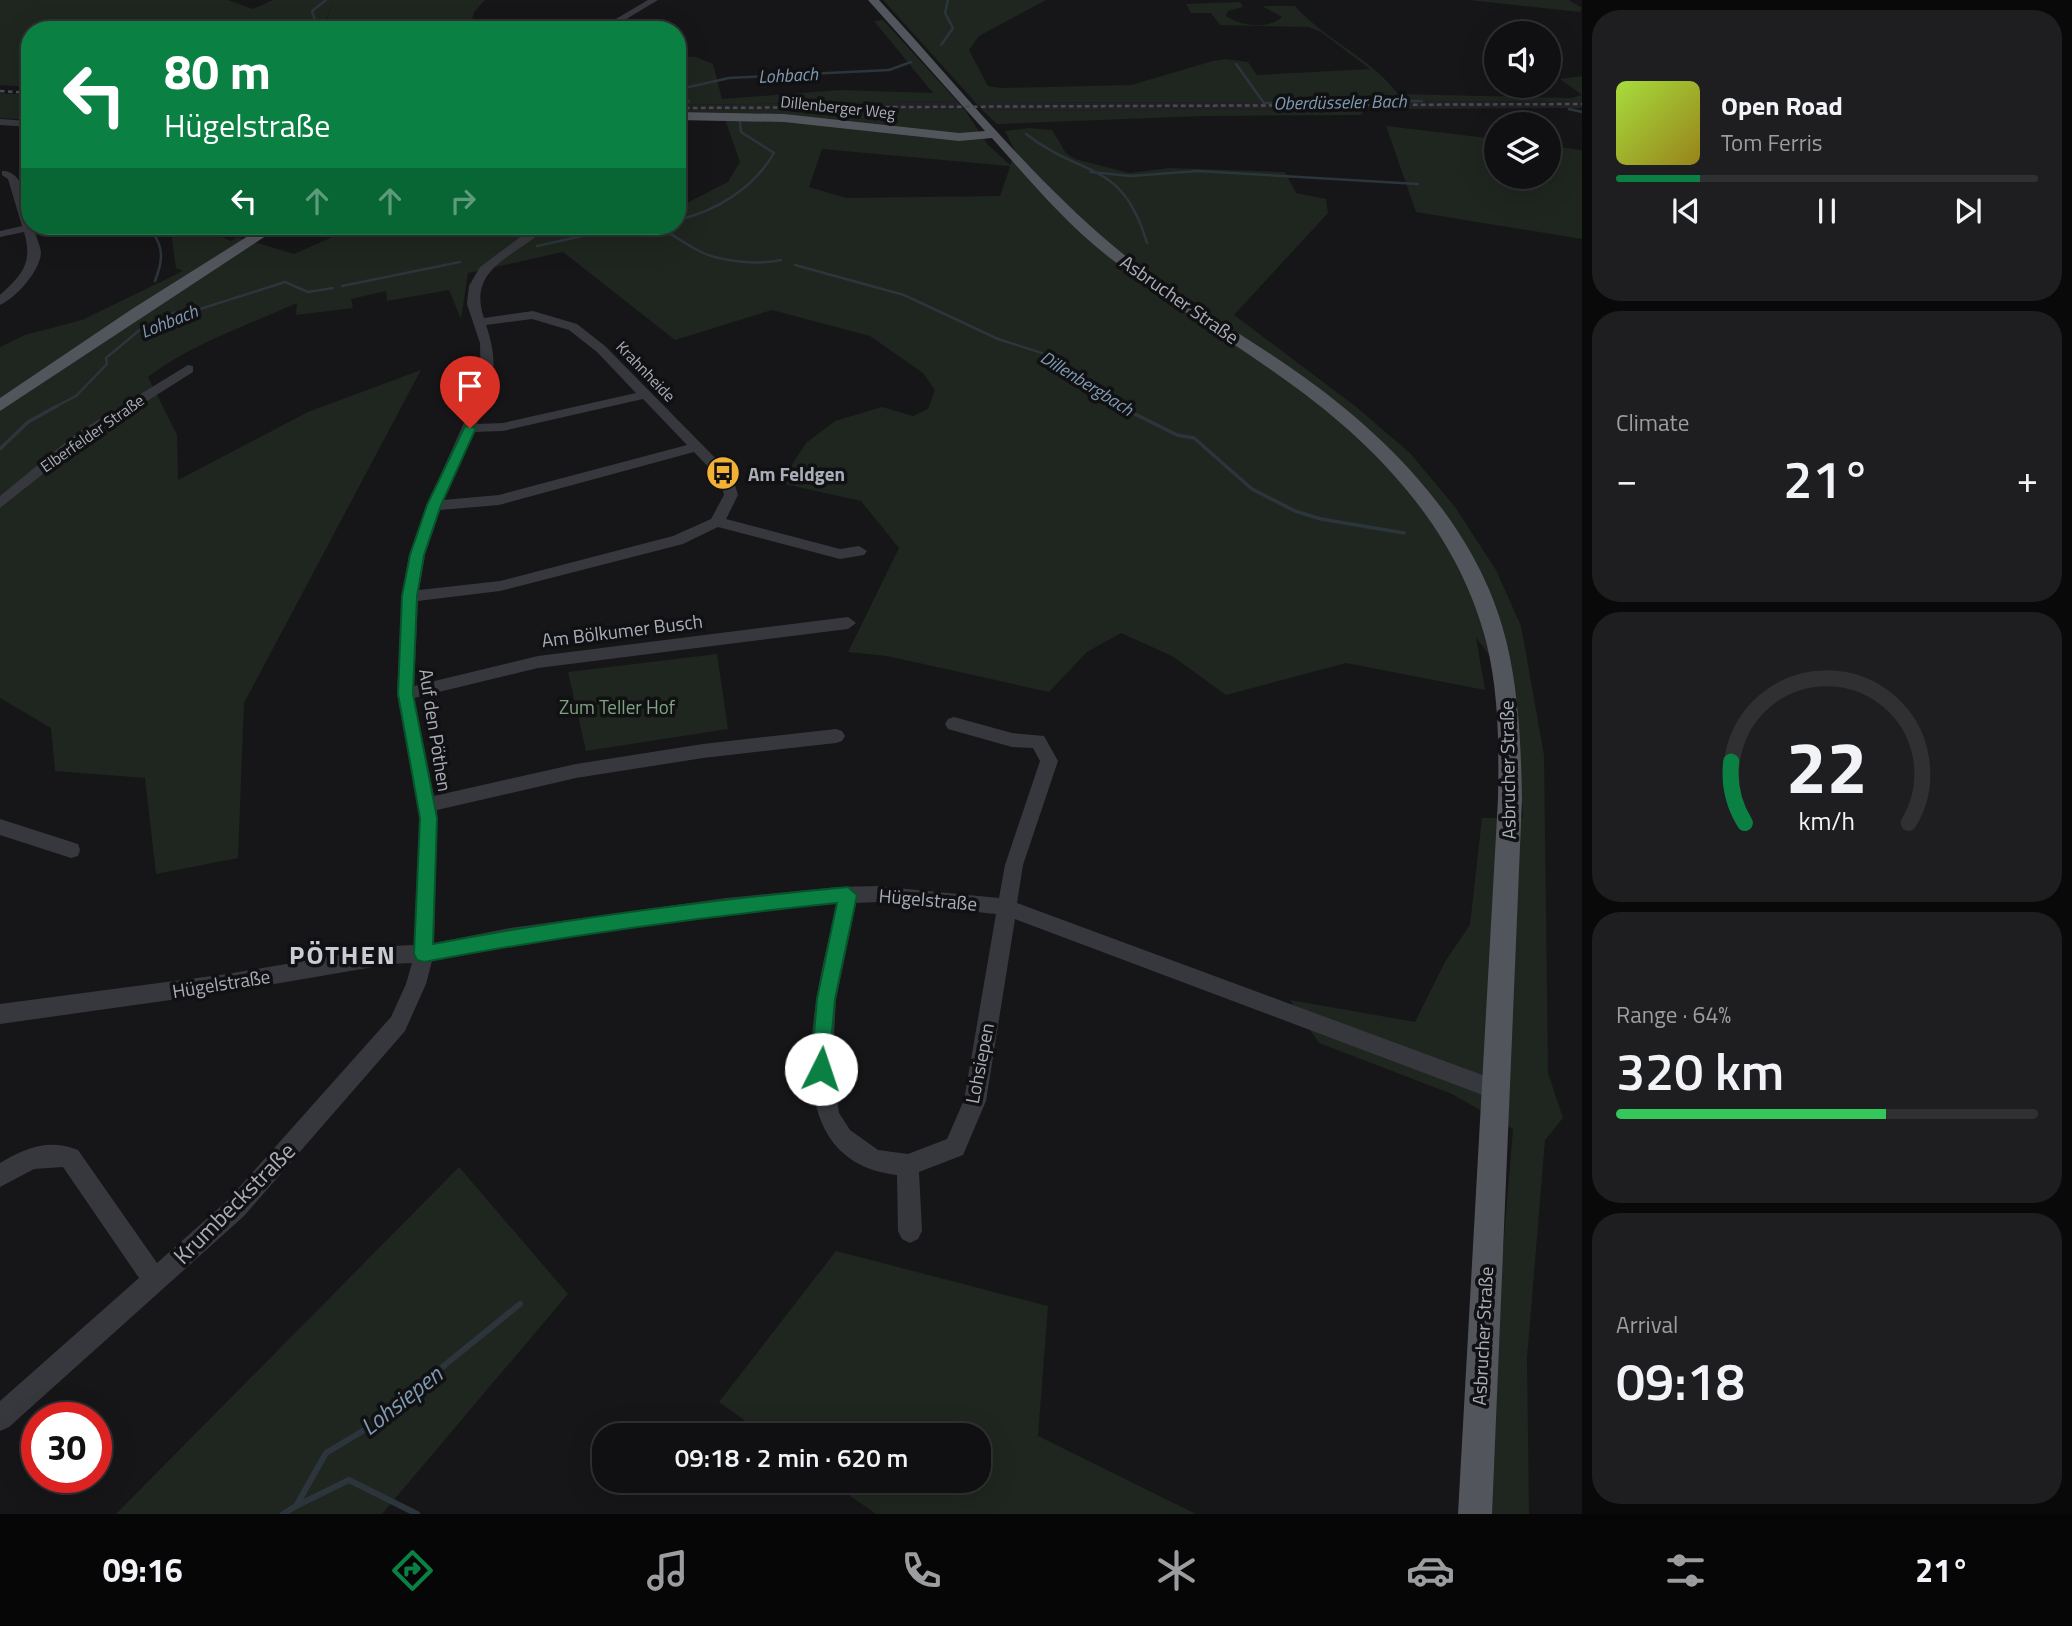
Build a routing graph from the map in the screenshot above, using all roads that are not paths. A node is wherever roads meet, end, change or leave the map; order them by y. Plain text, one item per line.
1 (654, 0) edge
2 (873, 0) edge
3 (617, 21) edge
4 (686, 116) edge
5 (981, 119) junction
6 (0, 122) edge
7 (21, 123) edge
8 (994, 134) junction
9 (959, 137) junction
10 (6, 173) dead end
11 (21, 197) edge
12 (21, 229) edge
13 (0, 234) edge
14 (33, 235) edge
15 (260, 235) edge
16 (530, 235) edge
17 (0, 301) edge
18 (478, 322) junction
19 (188, 369) dead end
20 (644, 395) junction
21 (0, 406) edge
22 (470, 428) junction
23 (697, 447) junction
24 (0, 503) edge
25 (434, 505) junction
26 (717, 522) junction
27 (859, 551) dead end
28 (410, 596) junction
29 (848, 623) dead end
30 (405, 694) junction
31 (954, 724) dead end
32 (836, 736) dead end
33 (426, 806) junction
34 (0, 827) edge
35 (71, 850) dead end
36 (848, 895) junction
37 (1006, 907) junction
38 (424, 954) junction
39 (0, 1014) edge
40 (1496, 1090) junction
41 (908, 1165) junction
42 (0, 1176) edge
43 (910, 1231) dead end
44 (155, 1282) junction
45 (0, 1418) edge
46 (1475, 1514) edge

1 - 3 street
2 - 5 main road, Asbrucher Straße
4 - 9 main road, Dillenberger Weg
5 - 8 main road, Asbrucher Straße
5 - 9 main road
6 - 7 street
8 - 9 main road, Dillenberger Weg
8 - 40 main road, Asbrucher Straße
10 - 11 street
12 - 13 street
14 - 17 street
15 - 21 main road
16 - 18 street, Auf den Pöthen
18 - 20 street, Krahnheide
18 - 22 street, Auf den Pöthen
19 - 24 street, Elberfelder Straße
20 - 22 street
20 - 23 street, Krahnheide
22 - 25 street, Auf den Pöthen
23 - 25 street
23 - 26 street, Krahnheide
25 - 28 street, Auf den Pöthen
26 - 27 street
26 - 28 street
28 - 30 street, Auf den Pöthen
29 - 30 street, Am Bölkumer Busch
30 - 33 street, Auf den Pöthen
31 - 37 street, Lohsiepen
32 - 33 street
33 - 38 street, Auf den Pöthen
34 - 35 street
36 - 37 street, Hügelstraße
36 - 38 street, Hügelstraße
36 - 41 street, Lohsiepen
37 - 40 street, Hügelstraße
37 - 41 street, Lohsiepen
38 - 39 street, Hügelstraße
38 - 44 street, Krumbeckstraße
40 - 46 main road, Asbrucher Straße
41 - 43 street
42 - 44 street
44 - 45 street, Krumbeckstraße

